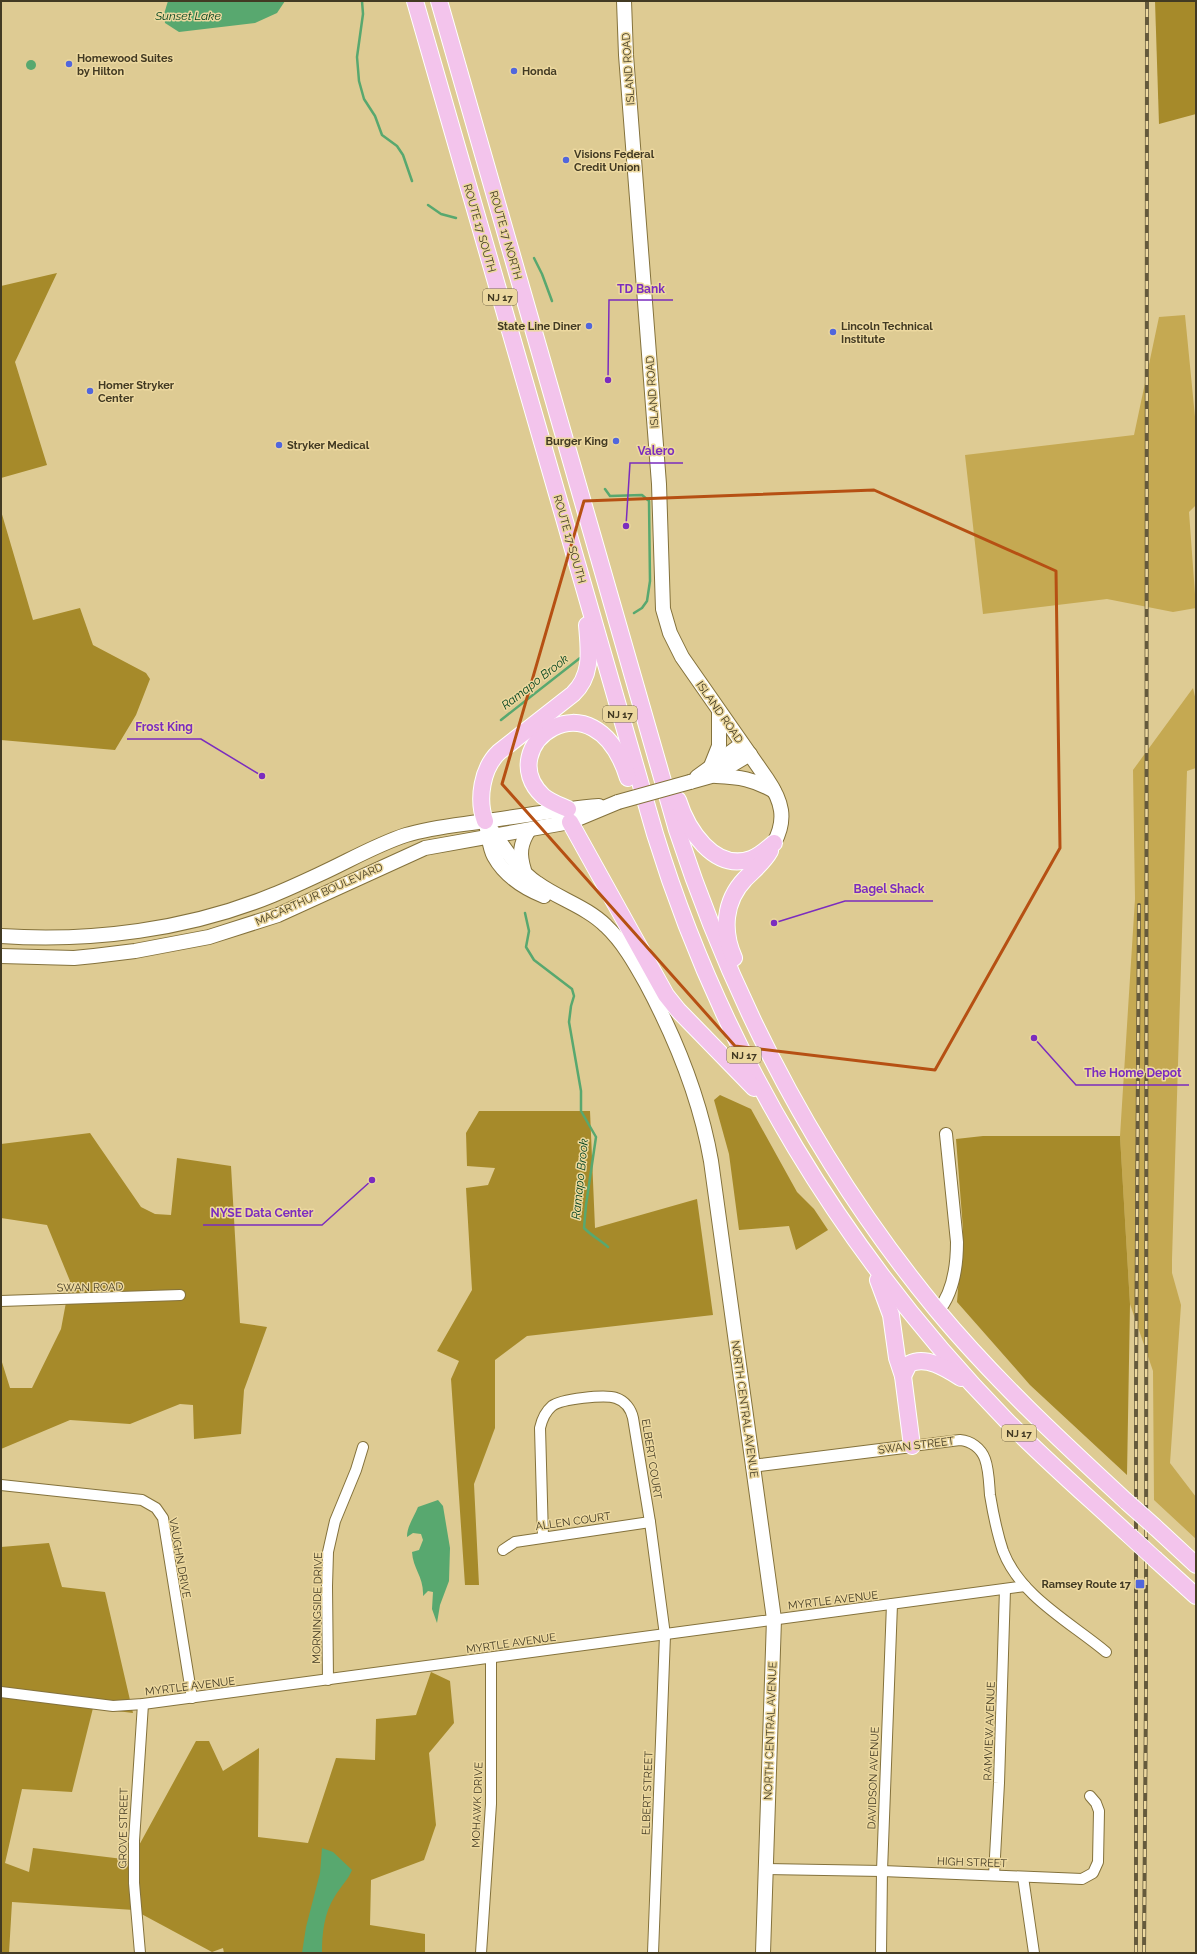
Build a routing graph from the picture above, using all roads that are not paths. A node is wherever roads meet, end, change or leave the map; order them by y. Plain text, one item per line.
1 (415, 1) edge
2 (439, 1) edge
3 (624, 1) edge
4 (584, 593) junction
5 (640, 702) junction
6 (719, 712) junction
7 (746, 749) junction
8 (713, 771) junction
9 (775, 792) junction
10 (569, 815) junction
11 (485, 821) junction
12 (529, 830) junction
13 (655, 834) junction
14 (492, 837) junction
15 (774, 844) junction
16 (526, 874) junction
17 (576, 906) junction
18 (1, 936) edge
19 (22, 937) junction
20 (1, 940) edge
21 (1, 956) edge
22 (735, 984) junction
23 (771, 1107) junction
24 (946, 1134) dead end
25 (868, 1258) junction
26 (180, 1296) dead end
27 (1, 1301) edge
28 (938, 1311) junction
29 (903, 1376) junction
30 (977, 1389) junction
31 (912, 1446) junction
32 (363, 1447) dead end
33 (752, 1466) junction
34 (1, 1486) edge
35 (650, 1522) junction
36 (543, 1537) junction
37 (503, 1550) dead end
38 (1196, 1565) edge
39 (1025, 1586) junction
40 (1005, 1589) junction
41 (1196, 1596) edge
42 (892, 1604) junction
43 (774, 1619) junction
44 (665, 1635) junction
45 (1106, 1652) dead end
46 (491, 1658) junction
47 (328, 1680) junction
48 (1, 1692) edge
49 (192, 1698) junction
50 (143, 1704) junction
51 (1090, 1796) dead end
52 (766, 1869) junction
53 (882, 1871) junction
54 (994, 1875) junction
55 (1023, 1877) junction
56 (140, 1953) edge
57 (481, 1953) edge
58 (653, 1953) edge
59 (763, 1953) edge
60 (882, 1953) edge
61 (1034, 1953) edge

1 - 4 highway, ROUTE 17 SOUTH / NJ 17
2 - 5 highway, ROUTE 17 NORTH / NJ 17
3 - 6 main road, ISLAND ROAD
4 - 11 highway
4 - 13 highway, NJ 17
5 - 15 highway
5 - 22 highway, NJ 17
6 - 7 main road, ISLAND ROAD
6 - 8 main road
7 - 8 main road, MACARTHUR BOULEVARD
7 - 9 main road, ISLAND ROAD
8 - 9 main road
8 - 10 main road, MACARTHUR BOULEVARD, bridge
9 - 15 main road, ISLAND ROAD
10 - 11 main road, MACARTHUR BOULEVARD
10 - 12 main road, MACARTHUR BOULEVARD
10 - 13 highway
10 - 23 highway
11 - 14 main road, NORTH CENTRAL AVENUE
11 - 19 main road, MACARTHUR BOULEVARD
12 - 14 main road, MACARTHUR BOULEVARD
12 - 16 main road
13 - 23 highway, NJ 17
14 - 16 main road, NORTH CENTRAL AVENUE
14 - 17 main road, NORTH CENTRAL AVENUE
14 - 21 main road, MACARTHUR BOULEVARD
15 - 22 highway
16 - 17 main road, NORTH CENTRAL AVENUE
17 - 33 main road, NORTH CENTRAL AVENUE
18 - 19 main road, MACARTHUR BOULEVARD
19 - 20 main road
22 - 28 highway, NJ 17
23 - 25 highway, NJ 17
24 - 28 street
25 - 29 highway
25 - 30 highway, NJ 17
26 - 27 street, SWAN ROAD
28 - 38 highway, NJ 17, bridge
29 - 30 highway
29 - 31 highway
30 - 41 highway, NJ 17, bridge
31 - 33 street, SWAN STREET
31 - 39 street, SWAN STREET
32 - 47 street, MORNINGSIDE DRIVE
33 - 43 main road, NORTH CENTRAL AVENUE
34 - 49 street, VAUGHN DRIVE
35 - 36 street, ALLEN COURT
35 - 36 street, ELBERT COURT
35 - 44 street, ELBERT COURT
36 - 37 street, ALLEN COURT
39 - 40 street, MYRTLE AVENUE
39 - 45 street, SWAN STREET
40 - 42 street, MYRTLE AVENUE
40 - 54 street, RAMVIEW AVENUE
42 - 43 street, MYRTLE AVENUE
42 - 53 street, DAVIDSON AVENUE
43 - 44 street, MYRTLE AVENUE
43 - 52 main road, NORTH CENTRAL AVENUE
44 - 46 street, MYRTLE AVENUE
44 - 58 street, ELBERT STREET
46 - 47 street, MYRTLE AVENUE
46 - 57 street, MOHAWK DRIVE
47 - 49 street, MYRTLE AVENUE
48 - 50 street, MYRTLE AVENUE
49 - 50 street, MYRTLE AVENUE
50 - 56 street, GROVE STREET
51 - 55 street, HIGH STREET
52 - 53 street, HIGH STREET
52 - 59 main road, NORTH CENTRAL AVENUE
53 - 54 street, HIGH STREET
53 - 60 street, DAVIDSON AVENUE
54 - 55 street, HIGH STREET
55 - 61 street

